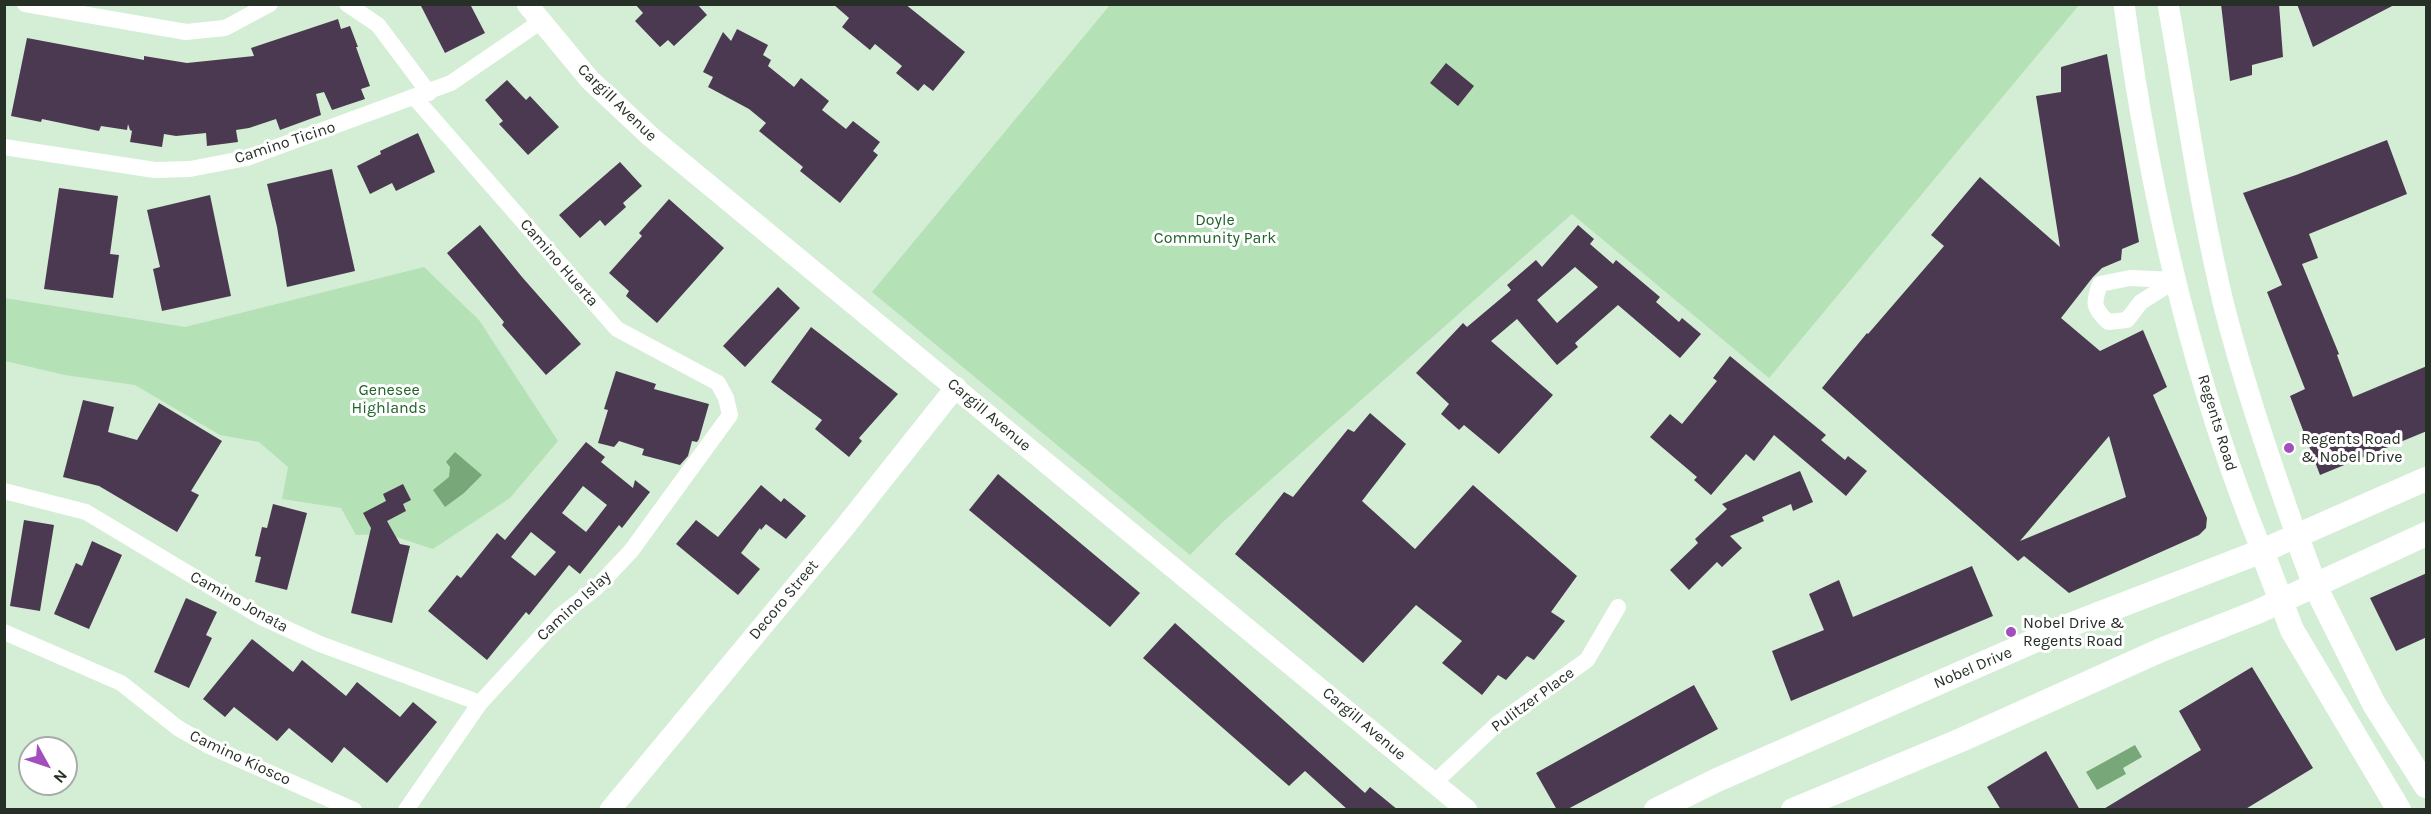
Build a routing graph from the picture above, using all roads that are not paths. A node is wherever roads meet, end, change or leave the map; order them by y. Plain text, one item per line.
1 (25, 4) edge
2 (270, 4) edge
3 (347, 4) edge
4 (527, 4) edge
5 (2124, 4) edge
6 (2168, 4) edge
7 (540, 22) junction
8 (422, 96) junction
9 (4, 147) edge
10 (956, 387) junction
11 (726, 398) joint
12 (2427, 479) edge
13 (4, 490) edge
14 (2427, 534) edge
15 (2297, 537) junction
16 (2262, 551) junction
17 (2315, 586) junction
18 (2281, 602) junction
19 (1618, 607) dead end
20 (4, 632) edge
21 (480, 703) junction
22 (1434, 783) junction
23 (2427, 786) edge
24 (354, 810) edge
25 (406, 810) edge
26 (610, 810) edge
27 (1467, 810) edge
28 (1656, 810) edge
29 (1793, 810) edge
30 (2399, 810) edge

1 - 2 street
3 - 8 street, Camino Huerta
4 - 7 street, Cargill Avenue
5 - 16 street, Regents Road
6 - 15 street
7 - 8 street, Camino Ticino
7 - 10 street, Cargill Avenue
8 - 9 street, Camino Ticino
8 - 11 street, Camino Huerta
10 - 22 street, Cargill Avenue
10 - 26 street, Decoro Street
11 - 21 street, Camino Islay
12 - 15 main road, Nobel Drive
13 - 21 street, Camino Jonata
14 - 17 main road
15 - 16 main road, Nobel Drive
15 - 17 main road
16 - 18 main road, Regents Road
16 - 28 main road, Nobel Drive
17 - 18 main road
17 - 23 main road
18 - 29 main road
18 - 30 main road, Regents Road
19 - 22 street, Pulitzer Place
20 - 24 street, Camino Kiosco
21 - 25 street, Camino Islay
22 - 27 street, Cargill Avenue

